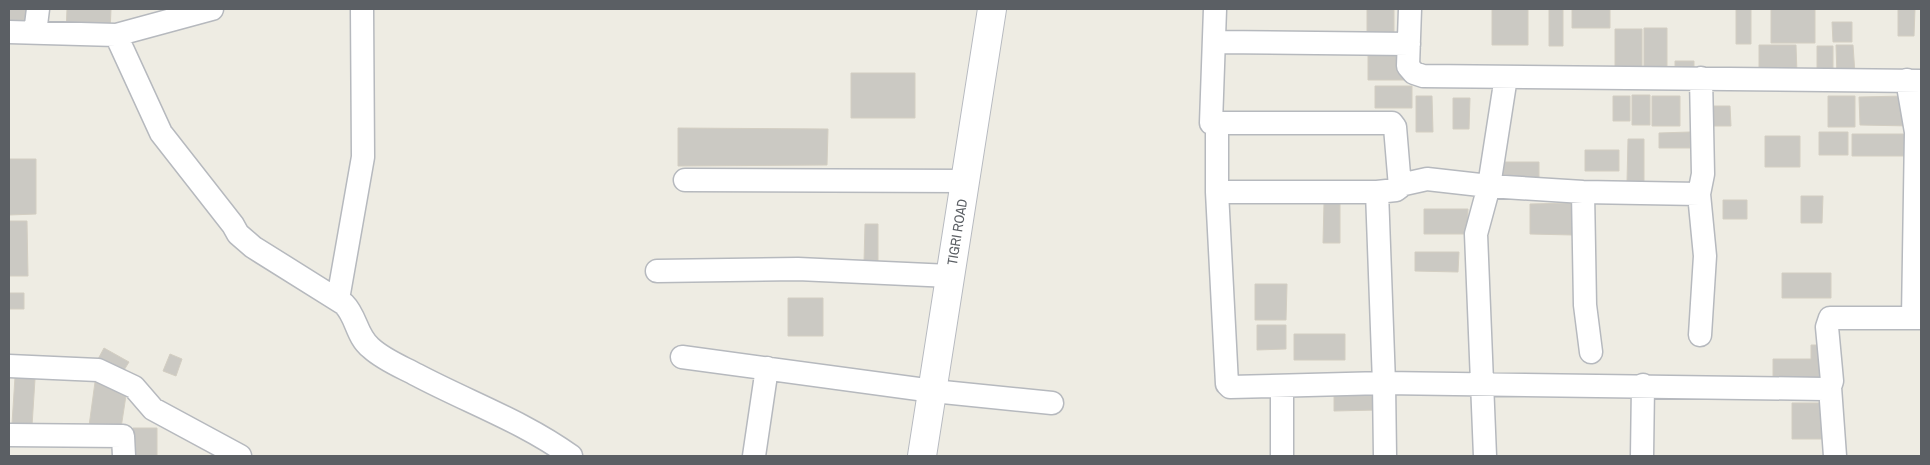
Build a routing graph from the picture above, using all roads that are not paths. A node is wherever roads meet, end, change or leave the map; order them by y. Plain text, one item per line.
1 (38, 9) edge
2 (212, 9) edge
3 (362, 9) edge
4 (989, 9) edge
5 (1215, 9) edge
6 (1410, 9) edge
7 (9, 32) edge
8 (35, 32) junction
9 (116, 35) junction
10 (1215, 42) junction
11 (1409, 44) junction
12 (1506, 77) junction
13 (1701, 78) junction
14 (1914, 80) edge
15 (1217, 124) junction
16 (685, 180) dead end
17 (965, 181) junction
18 (1400, 185) junction
19 (1489, 186) junction
20 (1217, 192) junction
21 (1377, 192) junction
22 (1583, 192) junction
23 (1699, 194) junction
24 (657, 271) dead end
25 (950, 276) junction
26 (338, 299) junction
27 (1917, 318) edge
28 (1700, 335) dead end
29 (1590, 352) dead end
30 (682, 357) dead end
31 (9, 366) edge
32 (767, 368) junction
33 (1384, 383) junction
34 (1482, 384) junction
35 (1643, 385) junction
36 (1282, 386) junction
37 (1830, 388) junction
38 (932, 391) junction
39 (1052, 403) dead end
40 (9, 435) edge
41 (124, 456) edge
42 (240, 456) edge
43 (571, 456) edge
44 (754, 456) edge
45 (922, 456) edge
46 (1282, 456) edge
47 (1385, 456) edge
48 (1485, 456) edge
49 (1642, 456) edge
50 (1835, 456) edge

1 - 8 street
2 - 9 street
3 - 26 street
4 - 17 street, TIGRI ROAD
5 - 10 street
6 - 11 street
7 - 8 street
8 - 9 street
9 - 26 street
10 - 11 street
10 - 15 street
11 - 12 street
12 - 13 street
12 - 19 street
13 - 14 street
13 - 23 street
14 - 27 street
15 - 18 street
15 - 20 street
16 - 17 street
17 - 25 street, TIGRI ROAD
18 - 19 street
18 - 21 street
19 - 22 street
19 - 34 street
20 - 21 street
20 - 36 street
21 - 33 street
22 - 23 street
22 - 29 street
23 - 28 street
24 - 25 street
25 - 38 street, TIGRI ROAD
26 - 43 street
27 - 37 street
30 - 32 street
31 - 42 street
32 - 38 street
32 - 44 street
33 - 34 street
33 - 36 street
33 - 47 street
34 - 35 street
34 - 48 street
35 - 37 street
35 - 49 street
36 - 46 street
37 - 50 street
38 - 39 street
38 - 45 street, TIGRI ROAD
40 - 41 street

